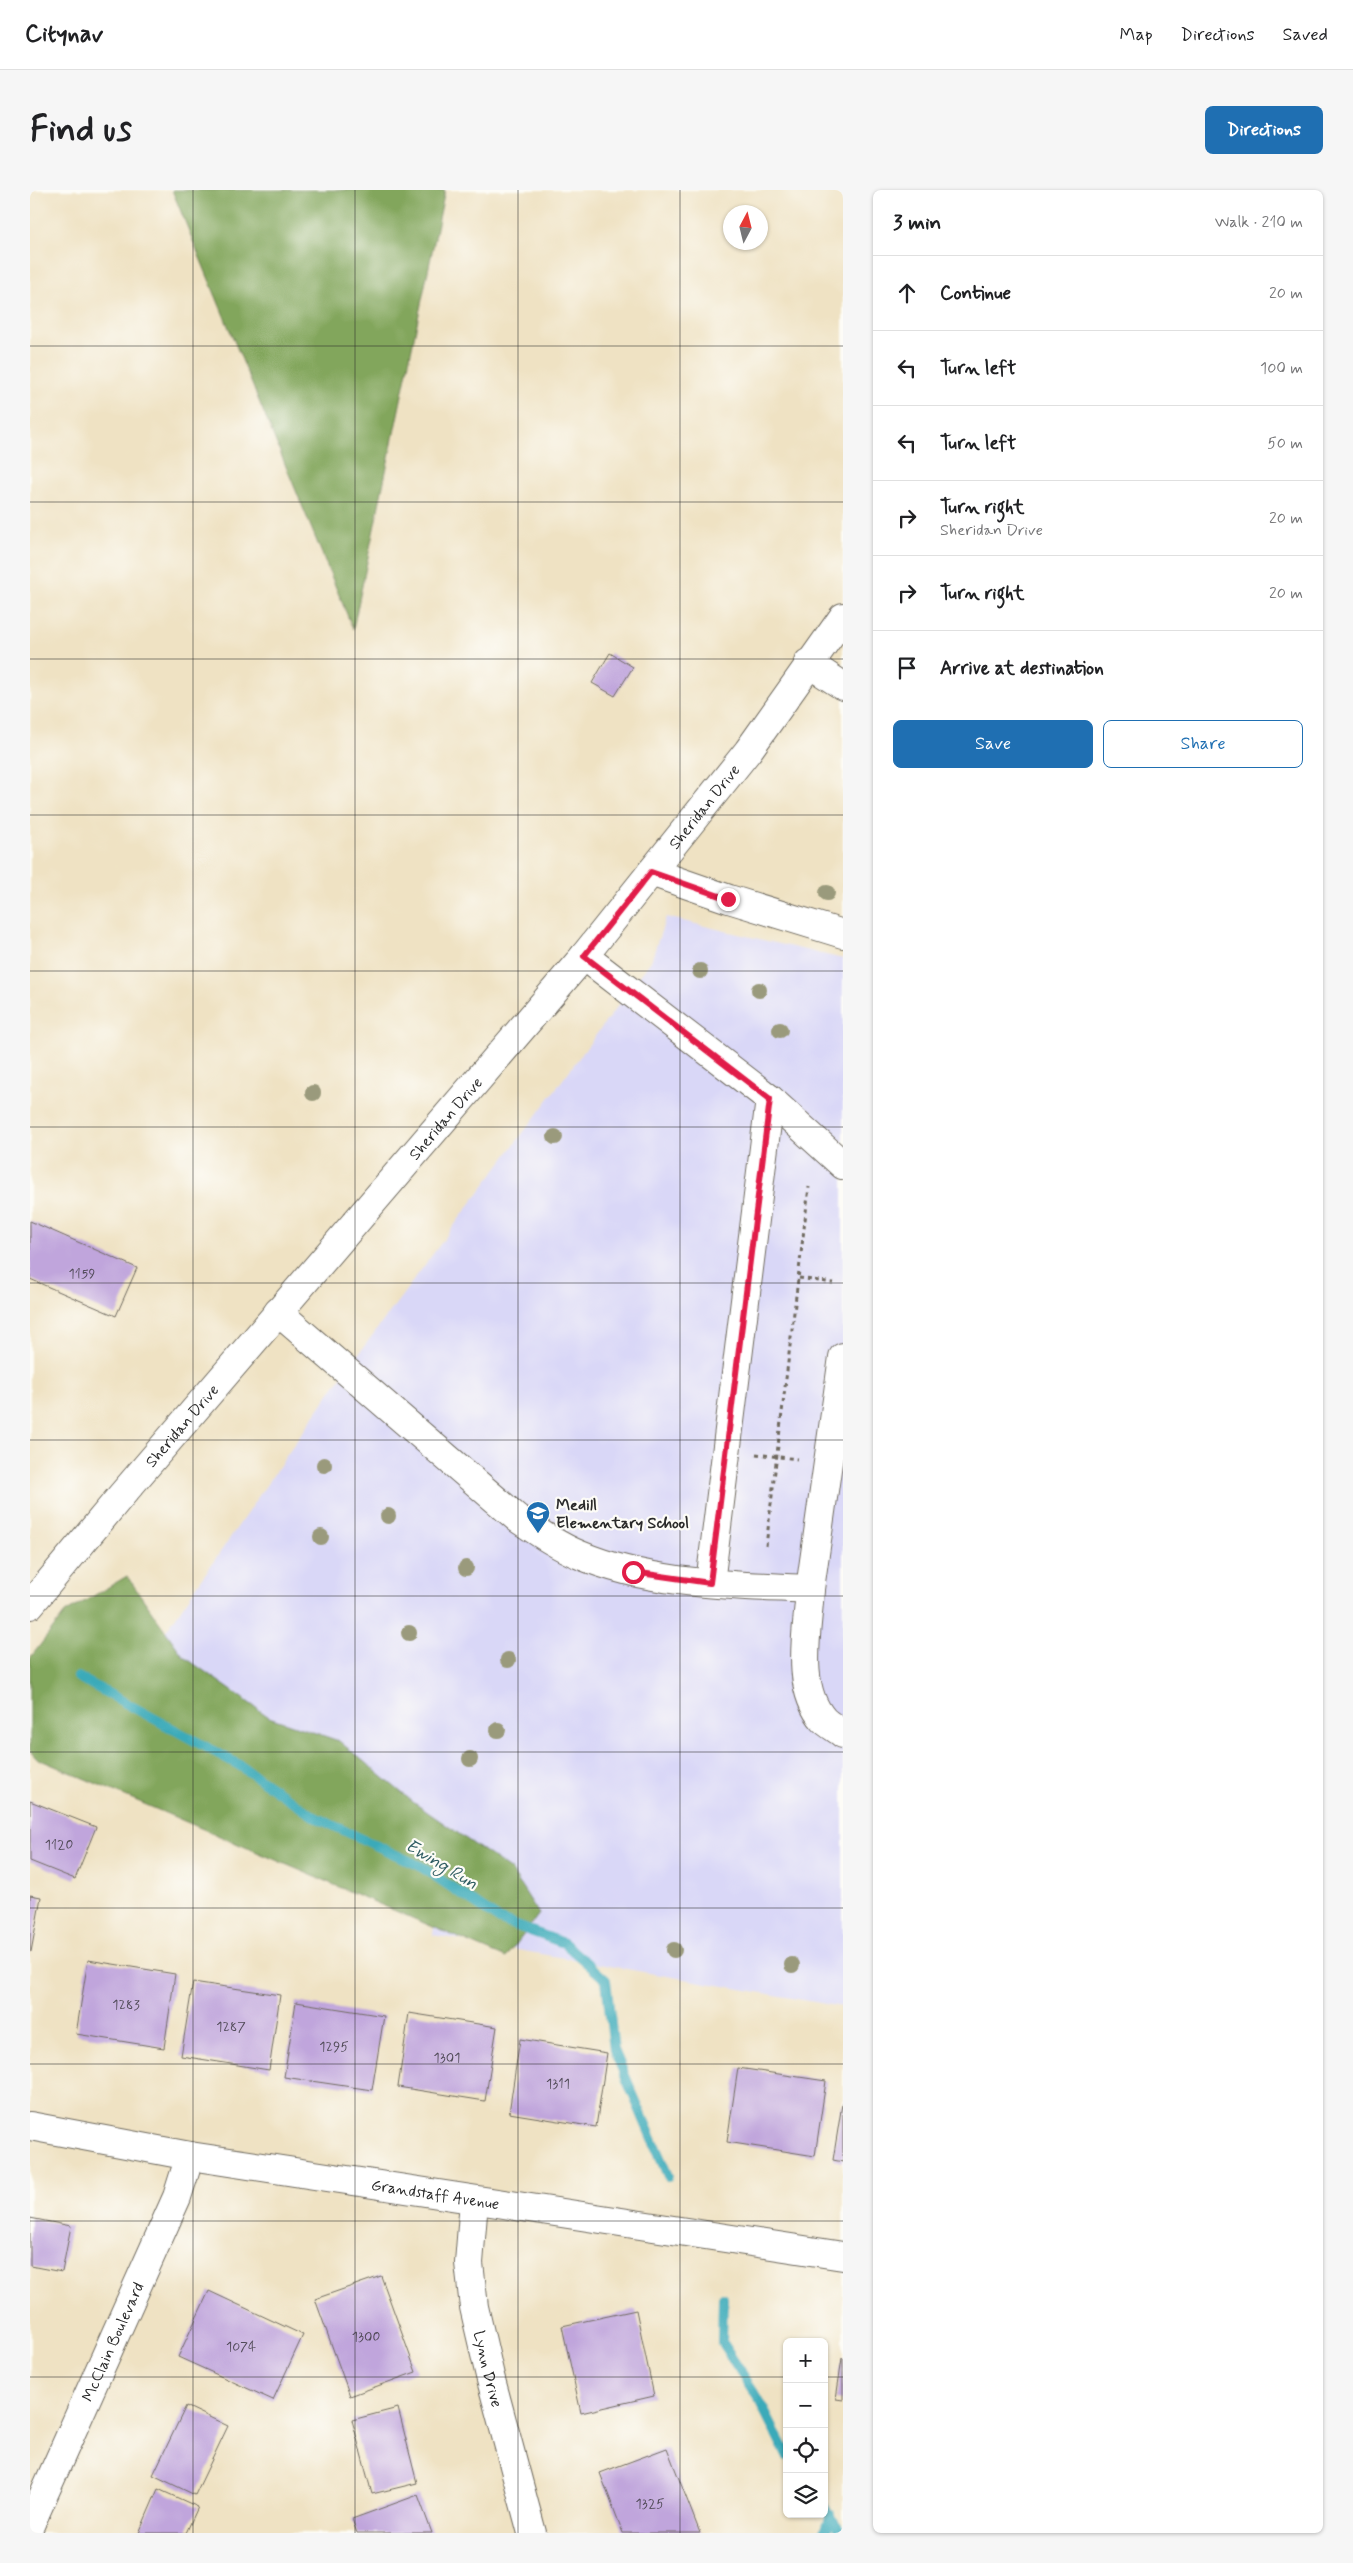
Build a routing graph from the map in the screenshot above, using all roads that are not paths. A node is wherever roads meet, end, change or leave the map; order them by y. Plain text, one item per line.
1 (843, 617) edge
2 (808, 664) junction
3 (843, 686) edge
4 (651, 872) junction
5 (843, 934) edge
6 (584, 956) junction
7 (770, 1099) junction
8 (843, 1166) edge
9 (278, 1312) junction
10 (843, 1357) edge
11 (710, 1583) junction
12 (810, 1589) junction
13 (30, 1605) edge
14 (843, 1734) edge
15 (30, 2126) edge
16 (190, 2156) junction
17 (474, 2201) junction
18 (843, 2256) edge
19 (30, 2526) edge
20 (532, 2533) edge

1 - 2 street, Sheridan Drive
2 - 3 street
2 - 4 street, Sheridan Drive
4 - 5 street
4 - 6 street, Sheridan Drive
6 - 7 street
6 - 9 street, Sheridan Drive
7 - 8 street
7 - 11 street
9 - 11 street
9 - 13 street, Sheridan Drive
10 - 12 street
11 - 12 street
12 - 14 street
15 - 16 street, Grandstaff Avenue
16 - 17 street, Grandstaff Avenue
16 - 19 street, McClain Boulevard
17 - 18 street, Grandstaff Avenue
17 - 20 street, Lynn Drive

